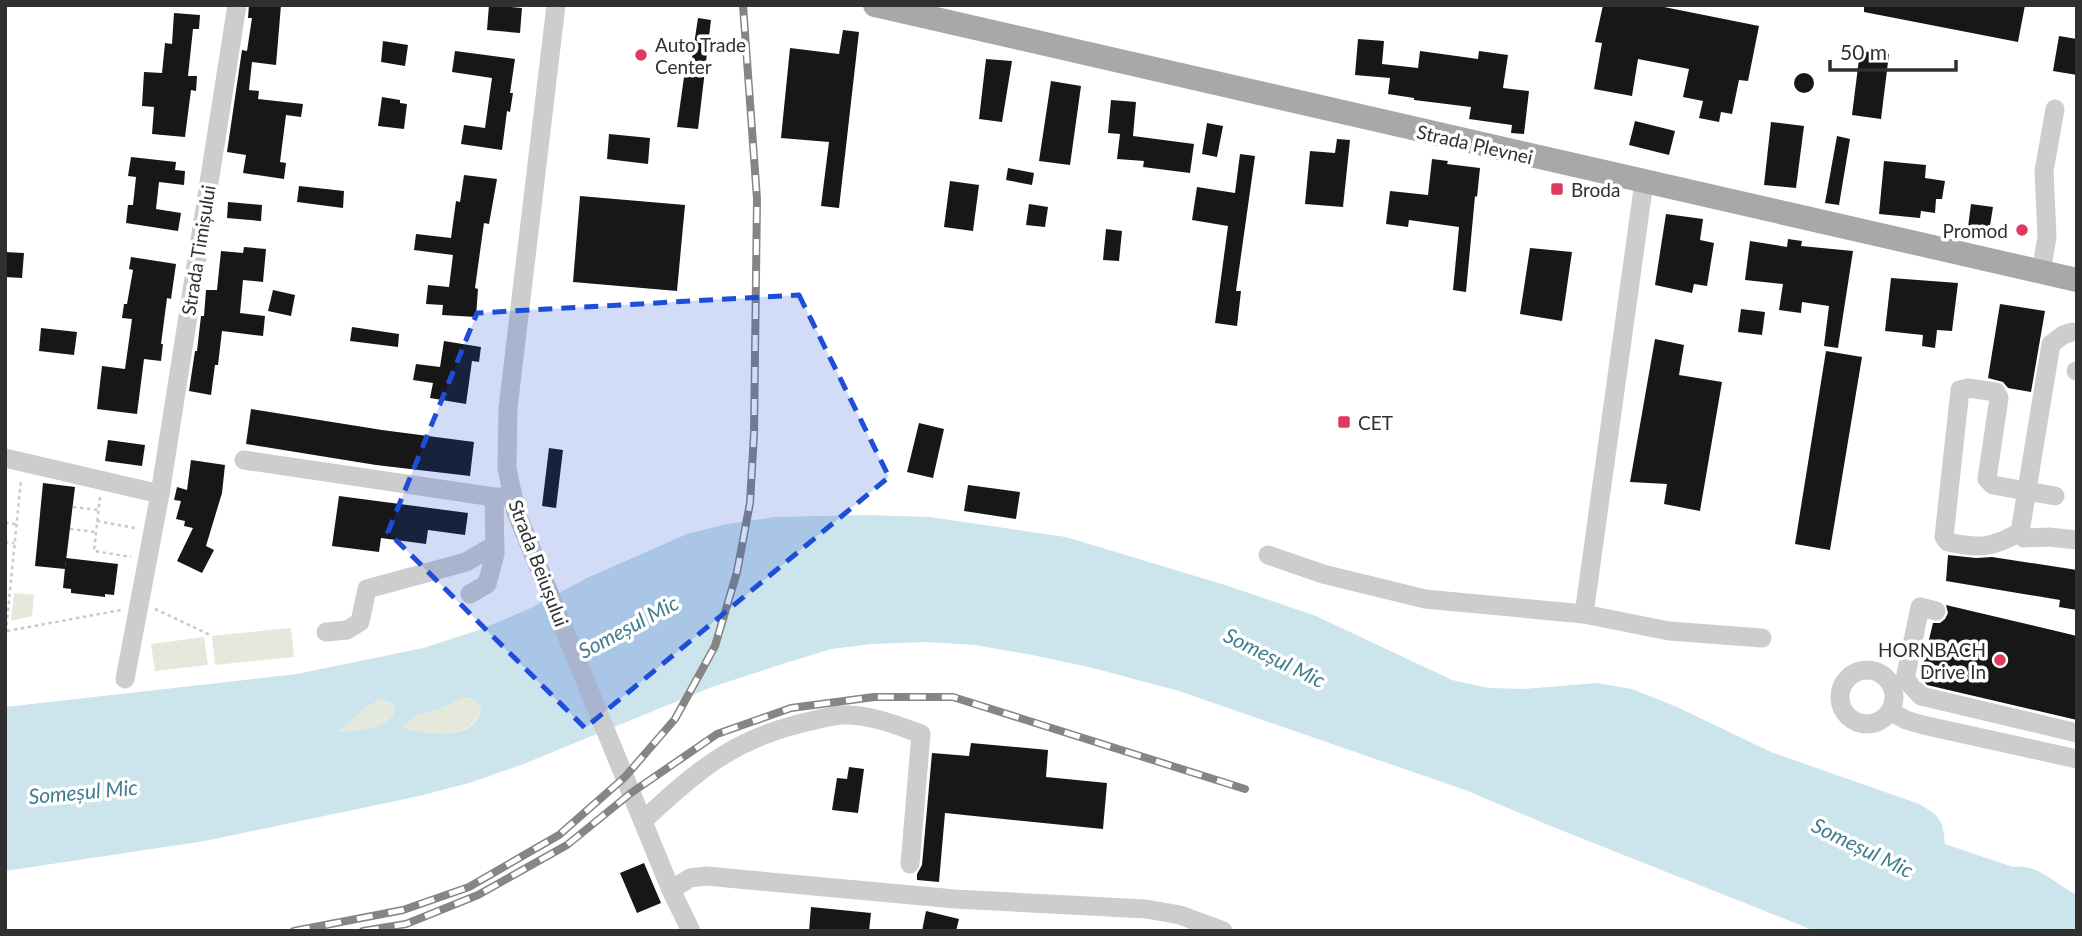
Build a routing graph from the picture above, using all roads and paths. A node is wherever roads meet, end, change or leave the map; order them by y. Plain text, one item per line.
1 (237, 5) edge
2 (556, 5) edge
3 (875, 5) edge
4 (2055, 109) dead end
5 (1644, 182) junction
6 (2041, 272) junction
7 (2077, 280) edge
8 (2072, 332) dead end
9 (14, 460) edge
10 (244, 460) dead end
11 (102, 480) junction
12 (2026, 493) junction
13 (160, 494) junction
14 (2055, 496) dead end
15 (508, 502) junction
16 (72, 507) dead end
17 (99, 510) junction
18 (97, 521) junction
19 (5, 523) edge
20 (16, 524) junction
21 (70, 529) dead end
22 (152, 531) junction
23 (96, 532) junction
24 (2020, 532) junction
25 (2077, 540) edge
26 (5, 542) edge
27 (14, 543) junction
28 (495, 545) junction
29 (1268, 555) dead end
30 (147, 559) junction
31 (5, 565) edge
32 (12, 566) junction
33 (5, 585) edge
34 (10, 585) junction
35 (470, 594) dead end
36 (139, 604) junction
37 (1936, 611) dead end
38 (1584, 614) junction
39 (6, 632) edge
40 (326, 632) dead end
41 (212, 636) dead end
42 (1762, 638) dead end
43 (125, 679) dead end
44 (1890, 711) dead end
45 (2077, 733) edge
46 (2077, 759) edge
47 (643, 821) junction
48 (910, 864) dead end
49 (671, 890) junction
50 (691, 931) edge
51 (1223, 931) edge

1 - 13 street, Strada Timișului
2 - 15 street, Strada Beiușului
3 - 5 main road, Strada Plevnei
4 - 6 street
5 - 6 main road, Strada Plevnei
5 - 38 street
6 - 7 main road, Strada Plevnei
8 - 12 street
9 - 11 street
9 - 20 path
10 - 15 street
11 - 13 street
11 - 17 path
12 - 14 street
12 - 24 street
12 - 24 street
13 - 22 street, Strada Timișului
15 - 28 street
15 - 47 street, Strada Beiușului
16 - 17 path
17 - 18 path
18 - 22 path
18 - 23 path
19 - 20 path
20 - 27 path
21 - 23 path
22 - 30 street, Strada Timișului
23 - 30 path
24 - 25 street
26 - 27 path
27 - 32 path
28 - 35 street
28 - 40 street
29 - 38 street
30 - 36 street, Strada Timișului
31 - 32 path
32 - 34 path
33 - 34 path
34 - 39 path
36 - 39 path
36 - 41 path
36 - 43 street, Strada Timișului
37 - 45 street
38 - 42 street
44 - 46 street
47 - 48 street
47 - 49 street, Strada Beiușului
49 - 50 street, Strada Beiușului
49 - 51 street

